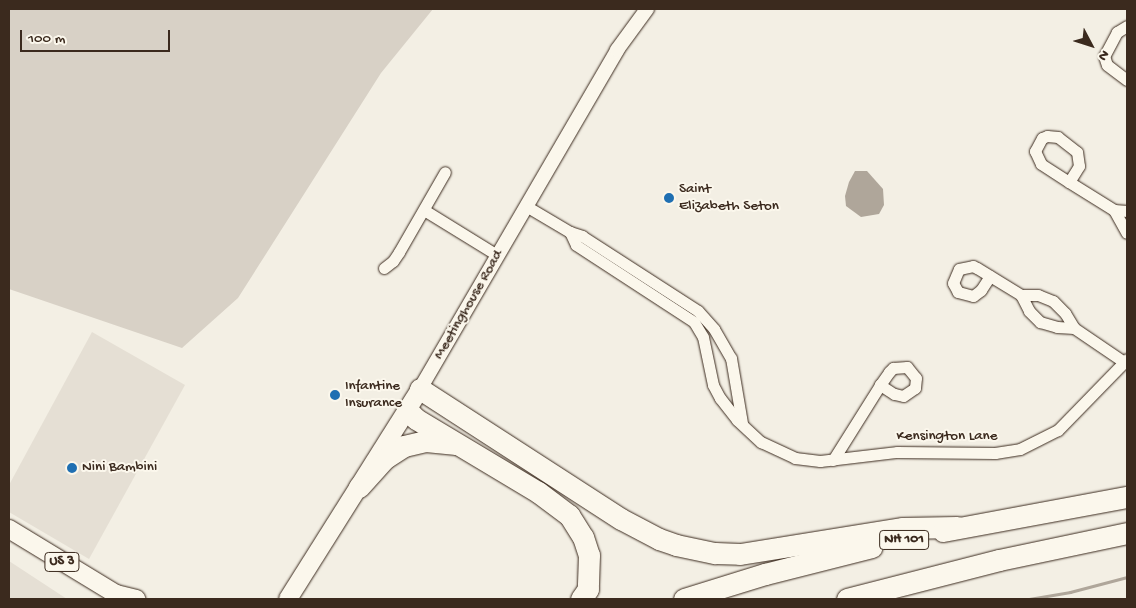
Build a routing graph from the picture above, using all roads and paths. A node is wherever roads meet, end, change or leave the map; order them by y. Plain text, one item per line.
1 (647, 9) edge
2 (1127, 26) edge
3 (1126, 77) edge
4 (445, 172) dead end
5 (1069, 182) dead end
6 (526, 206) junction
7 (424, 210) junction
8 (1114, 210) junction
9 (1127, 211) edge
10 (570, 232) junction
11 (1127, 233) edge
12 (497, 255) junction
13 (384, 268) dead end
14 (990, 276) dead end
15 (1021, 295) junction
16 (1074, 328) junction
17 (1126, 361) edge
18 (880, 385) dead end
19 (420, 389) junction
20 (407, 410) junction
21 (743, 425) junction
22 (462, 445) junction
23 (833, 460) junction
24 (359, 487) junction
25 (1127, 497) edge
26 (957, 527) junction
27 (9, 529) edge
28 (1127, 533) edge
29 (1075, 543) junction
30 (118, 597) edge
31 (136, 599) edge
32 (288, 599) edge
33 (581, 599) edge
34 (684, 599) edge
35 (847, 599) edge
36 (891, 599) edge

1 - 6 street, Meetinghouse Road
2 - 3 street
4 - 7 street
5 - 8 street
6 - 10 street, Kensington Lane
6 - 12 street, Meetinghouse Road
7 - 12 street
7 - 13 street
8 - 9 street
8 - 11 street
10 - 21 street, Kensington Lane
10 - 21 street, Kensington Lane
12 - 19 street, Meetinghouse Road
14 - 15 street
15 - 16 street
15 - 16 street
16 - 17 street
17 - 23 street, Kensington Lane
18 - 23 street
19 - 20 main road, Meetinghouse Road
19 - 26 highway
20 - 22 highway
20 - 24 main road, Meetinghouse Road
21 - 23 street, Kensington Lane
22 - 24 highway
22 - 33 highway
24 - 32 main road, Meetinghouse Road
25 - 26 highway, NH 101
26 - 34 highway, NH 101
27 - 30 main road, US 3
28 - 29 highway
29 - 35 highway
29 - 36 highway
30 - 31 main road, US 3

